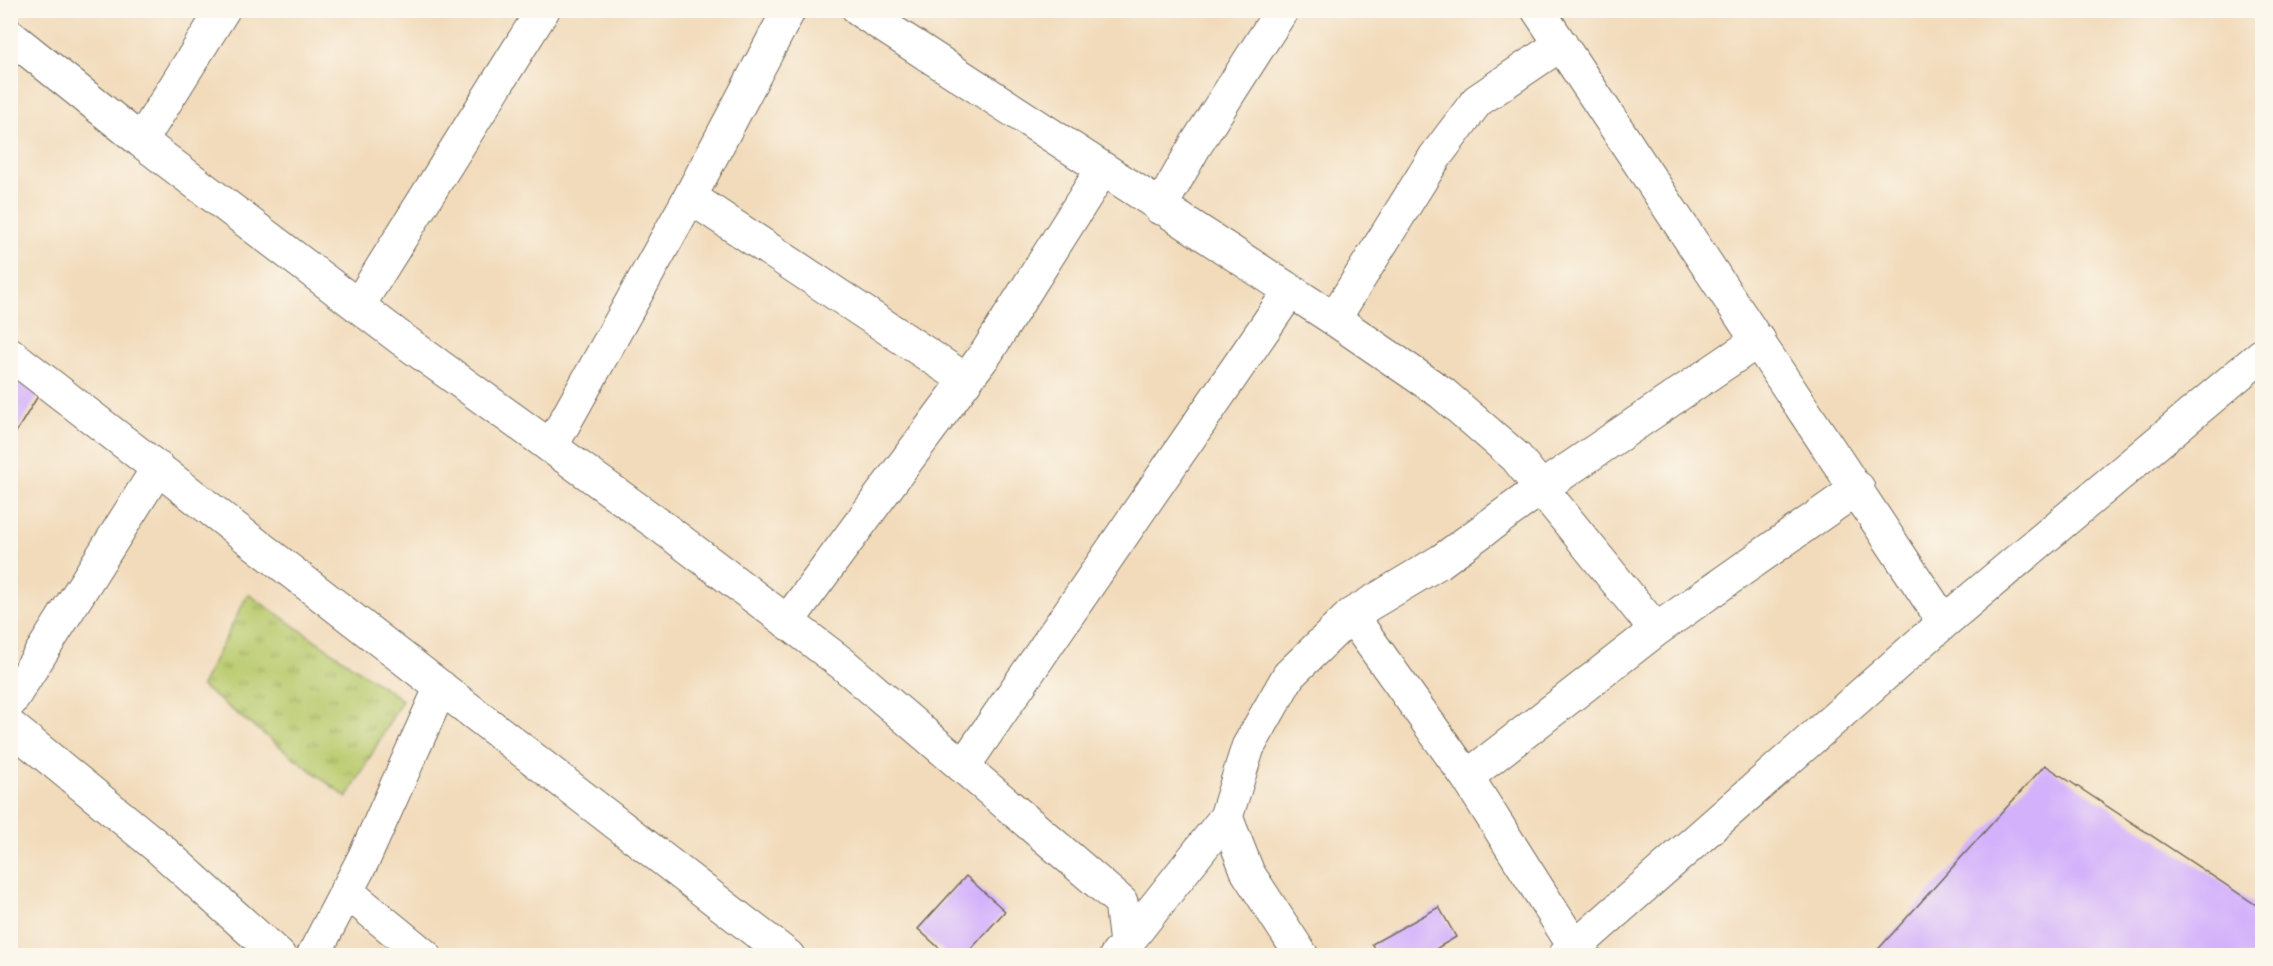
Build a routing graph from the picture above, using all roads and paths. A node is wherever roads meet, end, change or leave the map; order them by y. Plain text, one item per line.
1 (223, 10) edge
2 (543, 10) edge
3 (789, 10) edge
4 (859, 10) edge
5 (1282, 10) edge
6 (1538, 10) edge
7 (10, 36) edge
8 (1562, 44) junction
9 (141, 141) junction
10 (1102, 170) junction
11 (690, 197) junction
12 (1160, 208) junction
13 (1290, 291) junction
14 (358, 306) junction
15 (1334, 319) junction
16 (1759, 340) junction
17 (10, 354) edge
18 (2262, 355) edge
19 (966, 380) junction
20 (551, 447) junction
21 (158, 468) junction
22 (1541, 488) junction
23 (1858, 488) junction
24 (1351, 615) junction
25 (1944, 621) junction
26 (787, 622) junction
27 (1656, 630) junction
28 (441, 687) junction
29 (10, 702) edge
30 (10, 726) edge
31 (963, 767) junction
32 (1467, 777) junction
33 (1226, 817) junction
34 (346, 891) junction
35 (1121, 950) edge
36 (1569, 951) edge
37 (279, 956) edge
38 (313, 956) edge
39 (424, 956) edge
40 (788, 956) edge
41 (1302, 956) edge

1 - 9 street
2 - 14 street
3 - 11 street
4 - 10 street
5 - 12 street
6 - 8 street
7 - 9 street
8 - 15 street
8 - 16 street
9 - 14 street
10 - 12 street
10 - 19 street
11 - 19 street
11 - 20 street
12 - 13 street
13 - 15 street
13 - 31 street
14 - 20 street
15 - 22 street
16 - 22 street
16 - 23 street
17 - 21 street
18 - 25 street
19 - 26 street
20 - 26 street
21 - 28 street
21 - 29 street
22 - 24 street
22 - 27 street
23 - 25 street
23 - 27 street
24 - 32 street
24 - 33 street
25 - 36 street
26 - 31 street
27 - 32 street
28 - 34 street
28 - 40 street
30 - 37 street
31 - 35 street
32 - 36 street
33 - 35 street
33 - 41 street
34 - 38 street
34 - 39 street

